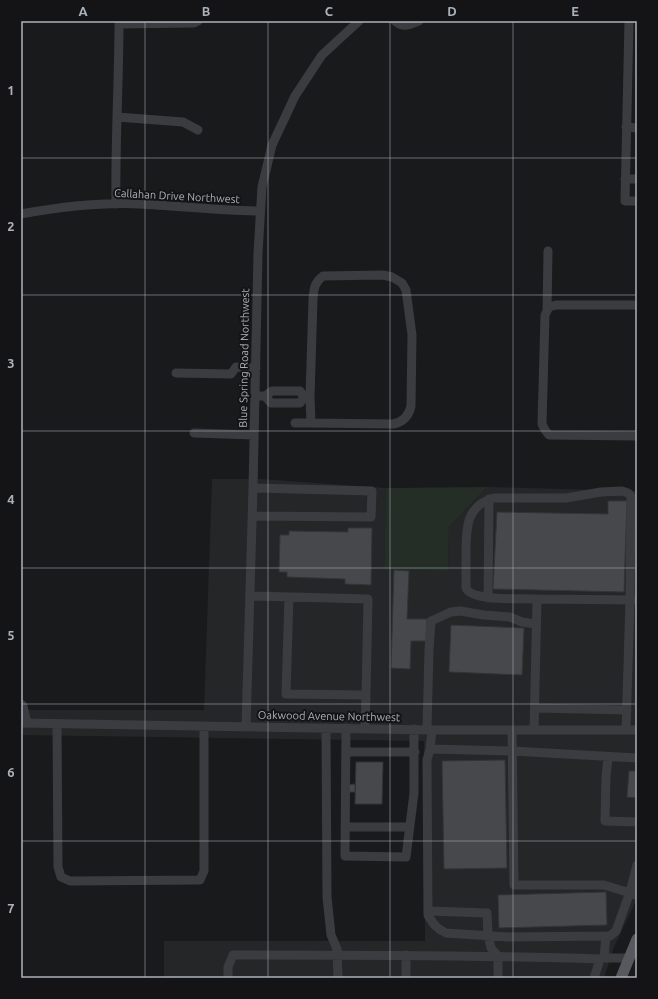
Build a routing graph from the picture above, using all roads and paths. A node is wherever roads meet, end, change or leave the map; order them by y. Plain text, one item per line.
1 (198, 21) edge
2 (359, 21) edge
3 (395, 21) edge
4 (419, 21) edge
5 (629, 21) edge
6 (119, 23) edge
7 (117, 117) junction
8 (626, 127) junction
9 (637, 128) edge
10 (198, 130) dead end
11 (625, 179) junction
12 (637, 179) edge
13 (637, 201) edge
14 (116, 204) junction
15 (260, 211) junction
16 (21, 214) edge
17 (548, 251) dead end
18 (637, 305) edge
19 (547, 311) junction
20 (256, 368) junction
21 (176, 373) dead end
22 (255, 396) junction
23 (307, 397) junction
24 (295, 423) dead end
25 (311, 423) junction
26 (194, 433) dead end
27 (254, 435) junction
28 (637, 436) edge
29 (253, 488) junction
30 (489, 499) junction
31 (252, 516) junction
32 (634, 550) edge
33 (250, 596) junction
34 (289, 597) junction
35 (488, 598) junction
36 (537, 599) junction
37 (634, 600) edge
38 (536, 624) junction
39 (633, 634) edge
40 (633, 648) edge
41 (366, 695) junction
42 (21, 704) edge
43 (535, 708) junction
44 (627, 710) junction
45 (24, 723) edge
46 (57, 724) junction
47 (204, 726) junction
48 (246, 727) junction
49 (326, 728) junction
50 (346, 728) junction
51 (365, 729) junction
52 (414, 729) junction
53 (430, 729) junction
54 (512, 730) junction
55 (534, 730) junction
56 (626, 730) junction
57 (637, 730) edge
58 (430, 749) junction
59 (346, 752) junction
60 (415, 752) junction
61 (512, 752) junction
62 (608, 758) junction
63 (637, 758) edge
64 (637, 822) edge
65 (345, 827) junction
66 (409, 827) junction
67 (327, 855) junction
68 (345, 856) junction
69 (637, 865) edge
70 (634, 893) edge
71 (428, 911) junction
72 (488, 935) junction
73 (606, 936) junction
74 (637, 939) edge
75 (337, 955) junction
76 (406, 955) junction
77 (498, 956) junction
78 (602, 958) junction
79 (629, 958) junction
80 (228, 978) edge
81 (338, 978) edge
82 (406, 978) edge
83 (498, 978) edge
84 (594, 978) edge
85 (621, 978) edge

1 - 6 street
2 - 15 street, Blue Spring Road Northwest
3 - 4 street
5 - 8 street
6 - 7 street
7 - 10 street
7 - 14 street
8 - 9 street
8 - 11 street
11 - 12 street
11 - 13 street
14 - 15 street, Callahan Drive Northwest
14 - 16 street, Callahan Drive Northwest
15 - 20 street, Blue Spring Road Northwest
17 - 19 street
18 - 19 street
19 - 28 street
20 - 21 street
20 - 22 street, Blue Spring Road Northwest
22 - 23 street
22 - 27 street, Blue Spring Road Northwest
23 - 25 street
23 - 25 street
24 - 25 street
26 - 27 street
27 - 29 street, Blue Spring Road Northwest
29 - 31 street, Blue Spring Road Northwest
29 - 31 street
30 - 32 street
30 - 35 street
30 - 35 street
31 - 33 street, Blue Spring Road Northwest
32 - 37 street
33 - 34 street
33 - 48 street, Blue Spring Road Northwest
34 - 41 street
34 - 41 street
35 - 36 street
36 - 37 street
36 - 38 street
37 - 39 street
38 - 43 street
38 - 53 street
39 - 40 street
40 - 44 street
41 - 51 street
42 - 45 street
43 - 44 street
43 - 55 street
44 - 56 street
45 - 46 street, Oakwood Avenue Northwest
46 - 47 street, Oakwood Avenue Northwest
46 - 47 street
47 - 48 street, Oakwood Avenue Northwest
48 - 49 street, Oakwood Avenue Northwest
49 - 50 street, Oakwood Avenue Northwest
49 - 67 street
50 - 51 street, Oakwood Avenue Northwest
50 - 59 street
51 - 52 street, Oakwood Avenue Northwest
52 - 53 street, Oakwood Avenue Northwest
52 - 60 street
53 - 54 street, Oakwood Avenue Northwest
53 - 58 street
54 - 55 street, Oakwood Avenue Northwest
54 - 61 street
55 - 56 street, Oakwood Avenue Northwest
56 - 57 street, Oakwood Avenue Northwest
58 - 61 street
58 - 71 street
59 - 60 street
59 - 65 street
60 - 66 street
61 - 62 street
61 - 70 street
62 - 63 street
62 - 64 street
65 - 66 street
65 - 68 street
66 - 68 street
67 - 68 street
67 - 75 street
69 - 70 street
70 - 73 street
71 - 72 street
71 - 72 street
72 - 73 street
72 - 77 street
73 - 78 street
74 - 79 main road
75 - 76 street
75 - 80 street
75 - 81 street
76 - 77 street
76 - 82 street
77 - 78 street
77 - 83 street
78 - 79 street
78 - 84 street
79 - 85 main road

